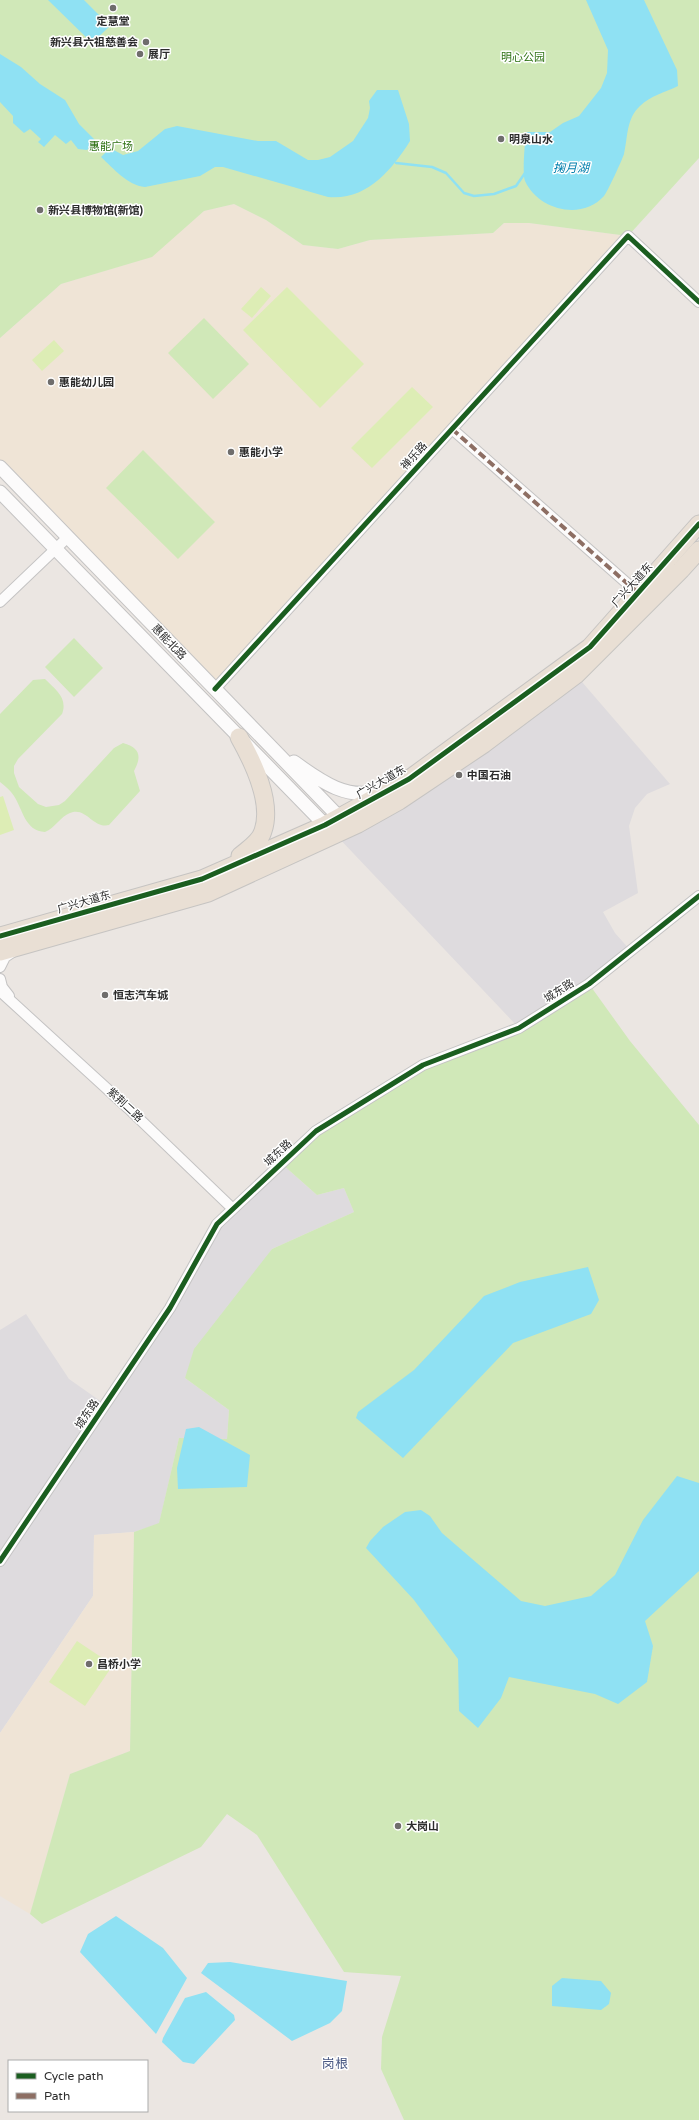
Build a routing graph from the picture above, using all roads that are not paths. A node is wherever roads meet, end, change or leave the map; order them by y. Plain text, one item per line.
1 (699, 302) edge
2 (452, 429) junction
3 (0, 467) edge
4 (0, 492) edge
5 (699, 524) edge
6 (68, 537) junction
7 (56, 549) junction
8 (699, 550) edge
9 (638, 593) junction
10 (0, 602) edge
11 (215, 689) junction
12 (259, 735) junction
13 (239, 737) junction
14 (409, 779) junction
15 (332, 821) junction
16 (229, 866) junction
17 (699, 896) edge
18 (0, 936) edge
19 (20, 946) junction
20 (0, 952) edge
21 (0, 967) edge
22 (0, 979) edge
23 (0, 991) edge
24 (15, 1004) junction
25 (233, 1209) junction
26 (0, 1561) edge

1 - 2 street, 禅乐路
2 - 9 street
2 - 11 street, 禅乐路
3 - 6 street, 惠能北路
4 - 7 street, 惠能北路
5 - 9 highway, 广兴大道东
6 - 7 street
6 - 11 street, 惠能北路
7 - 10 street
7 - 13 street, 惠能北路
8 - 19 highway, 广兴大道东
9 - 14 highway, 广兴大道东
11 - 12 street, 惠能北路
12 - 14 street
12 - 15 street, 惠能北路
13 - 15 street, 惠能北路
13 - 16 highway
14 - 15 highway, 广兴大道东
15 - 16 highway, 广兴大道东
16 - 18 highway, 广兴大道东
17 - 25 street, 城东路
19 - 20 highway, 广兴大道东
19 - 21 street
22 - 24 street, 紫荆二路
23 - 24 street, 紫荆二路
24 - 25 street, 紫荆二路
25 - 26 street, 城东路

